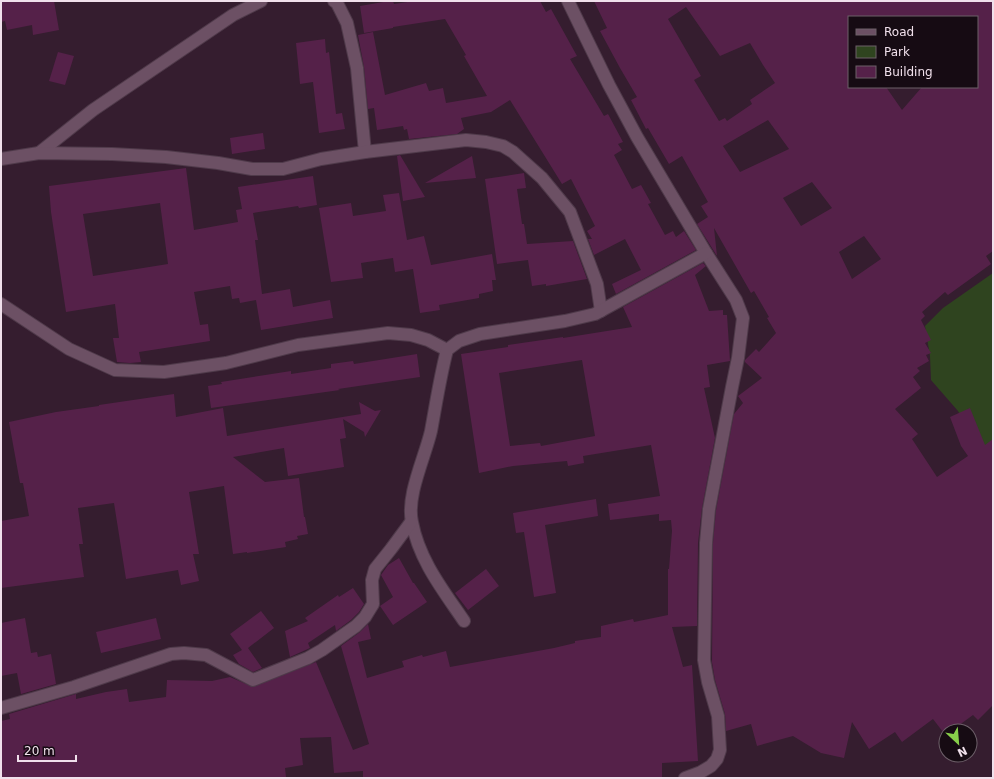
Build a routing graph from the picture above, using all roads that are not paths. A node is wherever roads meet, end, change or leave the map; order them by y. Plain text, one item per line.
1 (261, 1) edge
2 (334, 1) edge
3 (568, 1) edge
4 (365, 152) junction
5 (39, 153) junction
6 (1, 159) edge
7 (706, 253) junction
8 (1, 304) edge
9 (601, 311) junction
10 (447, 350) junction
11 (411, 522) junction
12 (464, 621) dead end
13 (1, 708) edge
14 (685, 778) edge

1 - 5 street
2 - 4 street
3 - 7 street
4 - 5 street
4 - 9 street
5 - 6 street
7 - 9 street
7 - 14 street
8 - 10 street
9 - 10 street
10 - 11 street
11 - 12 street
11 - 13 street

